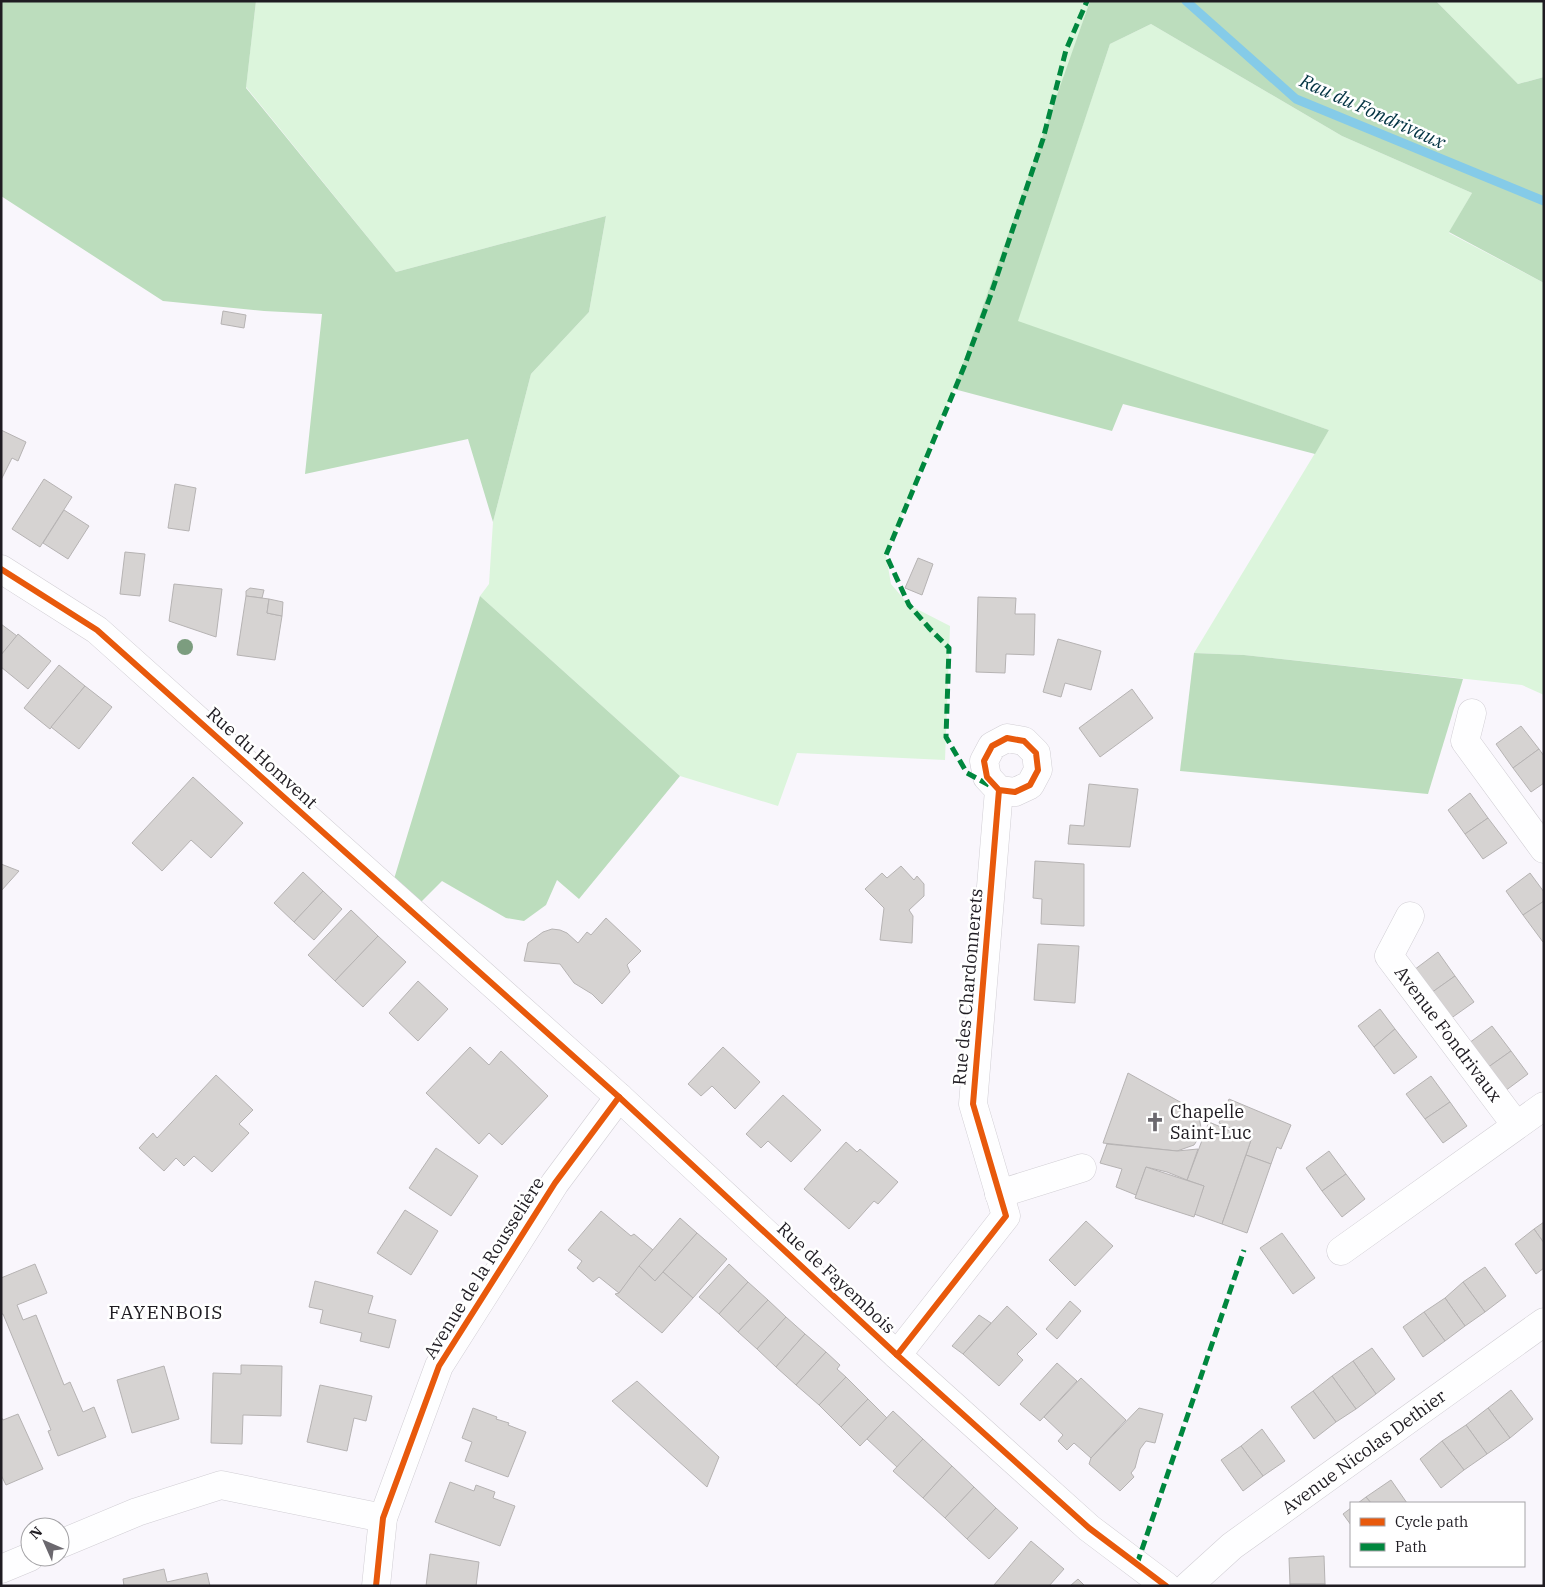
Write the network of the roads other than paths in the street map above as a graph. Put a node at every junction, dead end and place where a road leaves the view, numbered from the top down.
1 (1, 569) edge
2 (1472, 713) dead end
3 (999, 790) dead end
4 (1544, 849) edge
5 (1410, 916) dead end
6 (492, 984) joint
7 (618, 1097) junction
8 (1544, 1106) edge
9 (1516, 1125) junction
10 (1082, 1168) dead end
11 (999, 1194) junction
12 (1341, 1251) dead end
13 (1544, 1322) edge
14 (897, 1355) junction
15 (383, 1518) junction
16 (70, 1540) edge
17 (20, 1561) edge
18 (1, 1570) edge
19 (376, 1586) edge
20 (1166, 1586) edge
21 (1188, 1586) edge

1 - 6 street, Rue du Homvent
2 - 4 street
3 - 11 street, Rue des Chardonnerets
5 - 9 street, Avenue Fondrivaux
6 - 7 street, Rue de Fayembois
7 - 14 street, Rue de Fayembois
7 - 15 street, Avenue de la Rousselière
8 - 9 street
9 - 12 street
10 - 11 street
11 - 14 street, Rue des Chardonnerets
13 - 21 street, Avenue Nicolas Dethier
14 - 20 street, Rue de Fayembois
15 - 16 street
15 - 19 street, Avenue de la Rousselière
17 - 18 street

